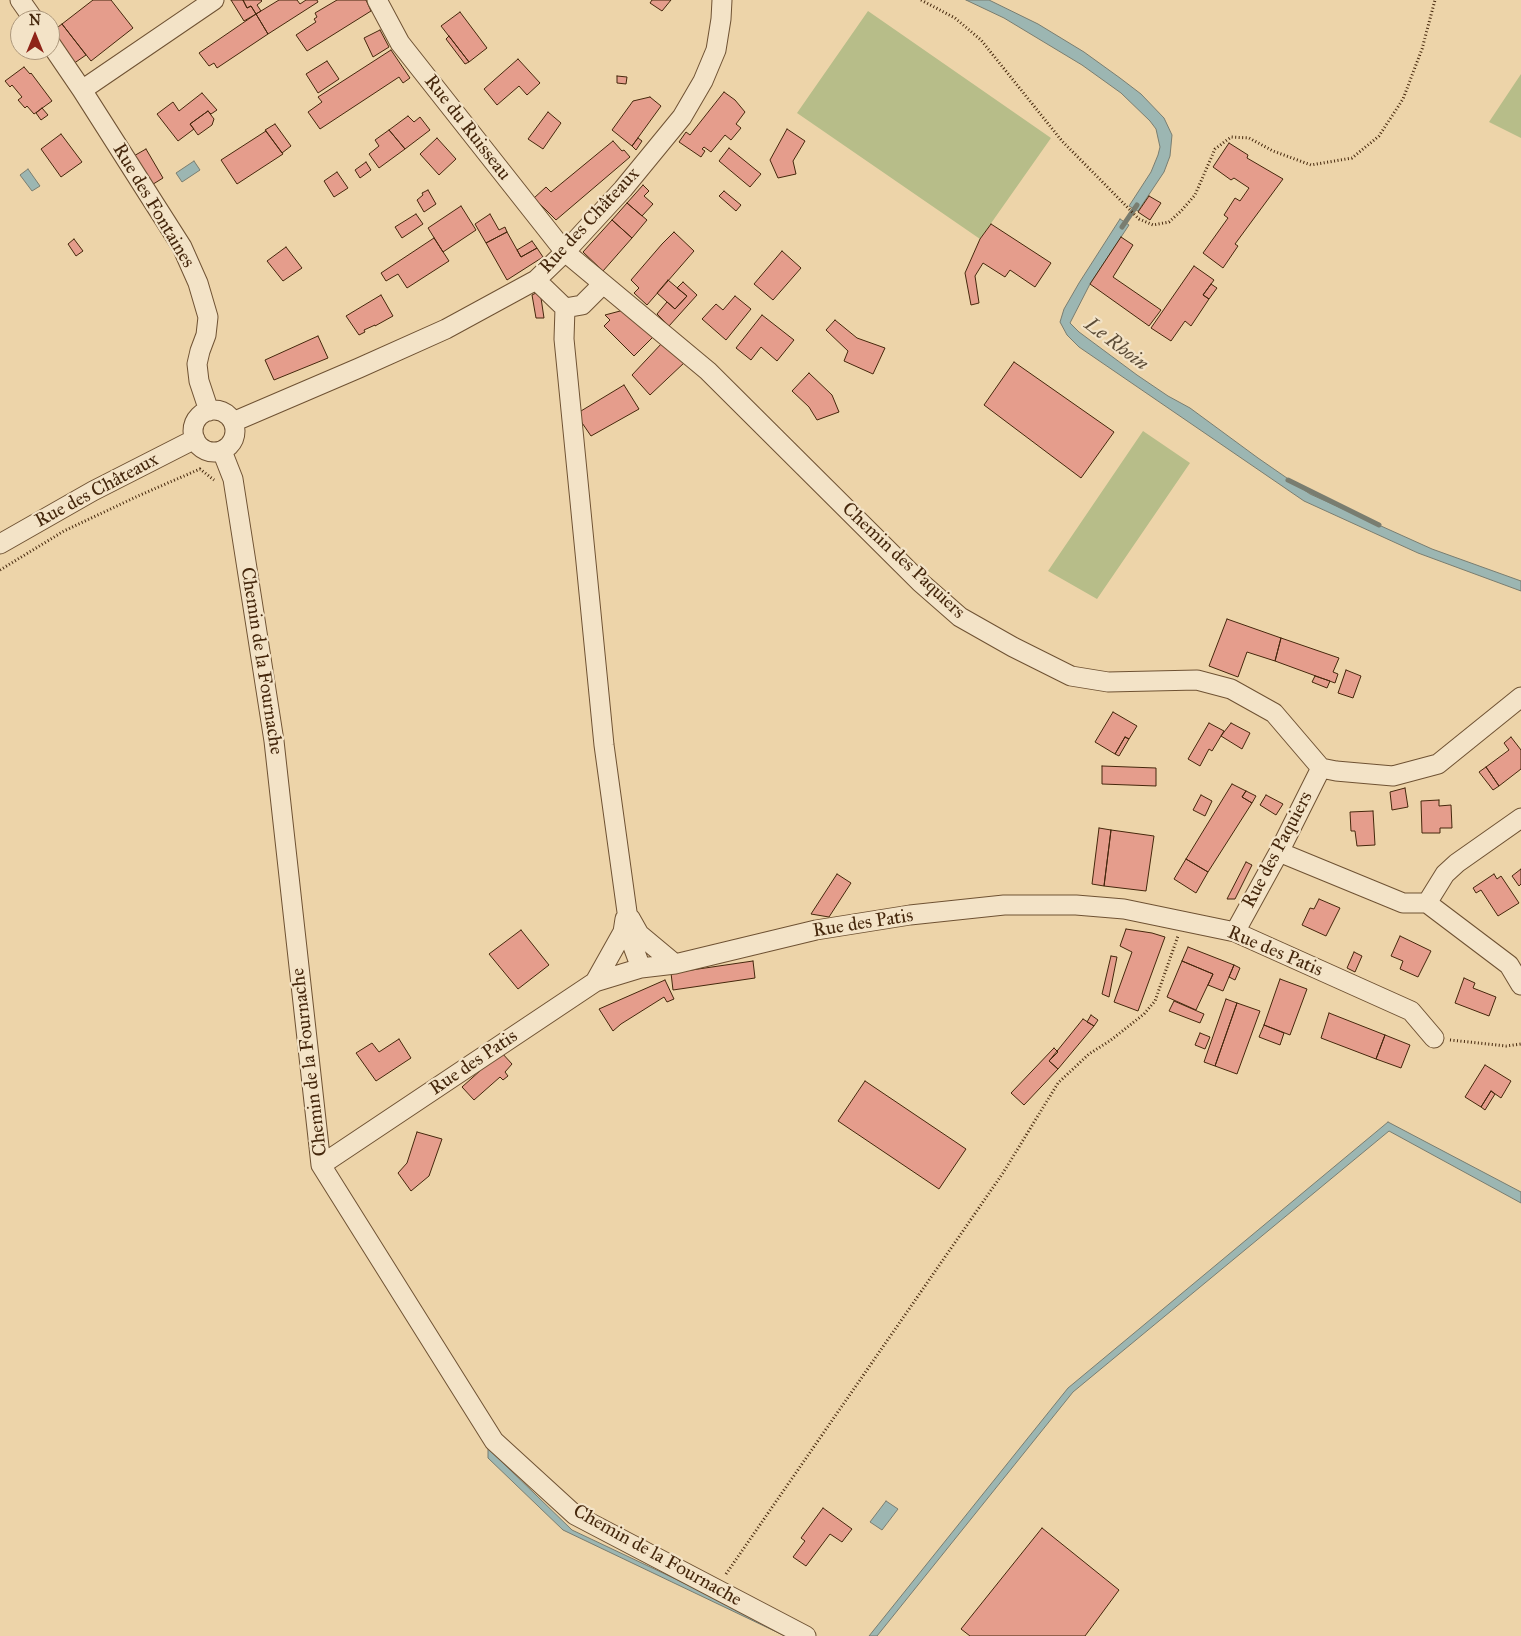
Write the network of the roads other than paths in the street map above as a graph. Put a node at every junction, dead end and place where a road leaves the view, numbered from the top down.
1 (214, 0) edge
2 (376, 0) edge
3 (722, 0) edge
4 (60, 58) edge
5 (82, 90) junction
6 (565, 252) junction
7 (536, 280) junction
8 (603, 284) junction
9 (565, 308) junction
10 (209, 411) junction
11 (233, 422) junction
12 (195, 439) junction
13 (222, 450) junction
14 (0, 544) edge
15 (1521, 697) edge
16 (1322, 768) junction
17 (1521, 818) edge
18 (1279, 852) junction
19 (1427, 903) junction
20 (626, 913) junction
21 (1235, 932) junction
22 (675, 964) junction
23 (641, 968) junction
24 (595, 982) junction
25 (1521, 985) edge
26 (1434, 1038) road end
27 (321, 1164) junction
28 (806, 1636) edge

1 - 5 street
2 - 6 street, Rue du Ruisseau
3 - 6 street, Rue des Châteaux
4 - 5 street, Rue des Fontaines
5 - 10 street, Rue des Fontaines
6 - 7 street, Rue des Châteaux
6 - 8 street, Chemin des Paquiers
7 - 9 street
7 - 11 street, Rue des Châteaux
8 - 9 street
8 - 16 street, Chemin des Paquiers
9 - 20 street
10 - 11 street
10 - 12 street
11 - 13 street
12 - 13 street
12 - 14 street, Rue des Châteaux
13 - 27 street, Chemin de la Fournache
15 - 16 street
16 - 18 street, Rue des Paquiers
17 - 19 street
18 - 19 street
18 - 21 street, Rue des Paquiers
19 - 25 street
20 - 22 street
20 - 23 street
20 - 24 street
21 - 22 street, Rue des Patis
21 - 26 street, Rue des Patis
22 - 23 street, Rue des Patis
23 - 24 street, Rue des Patis
24 - 27 street, Rue des Patis
27 - 28 street, Chemin de la Fournache

